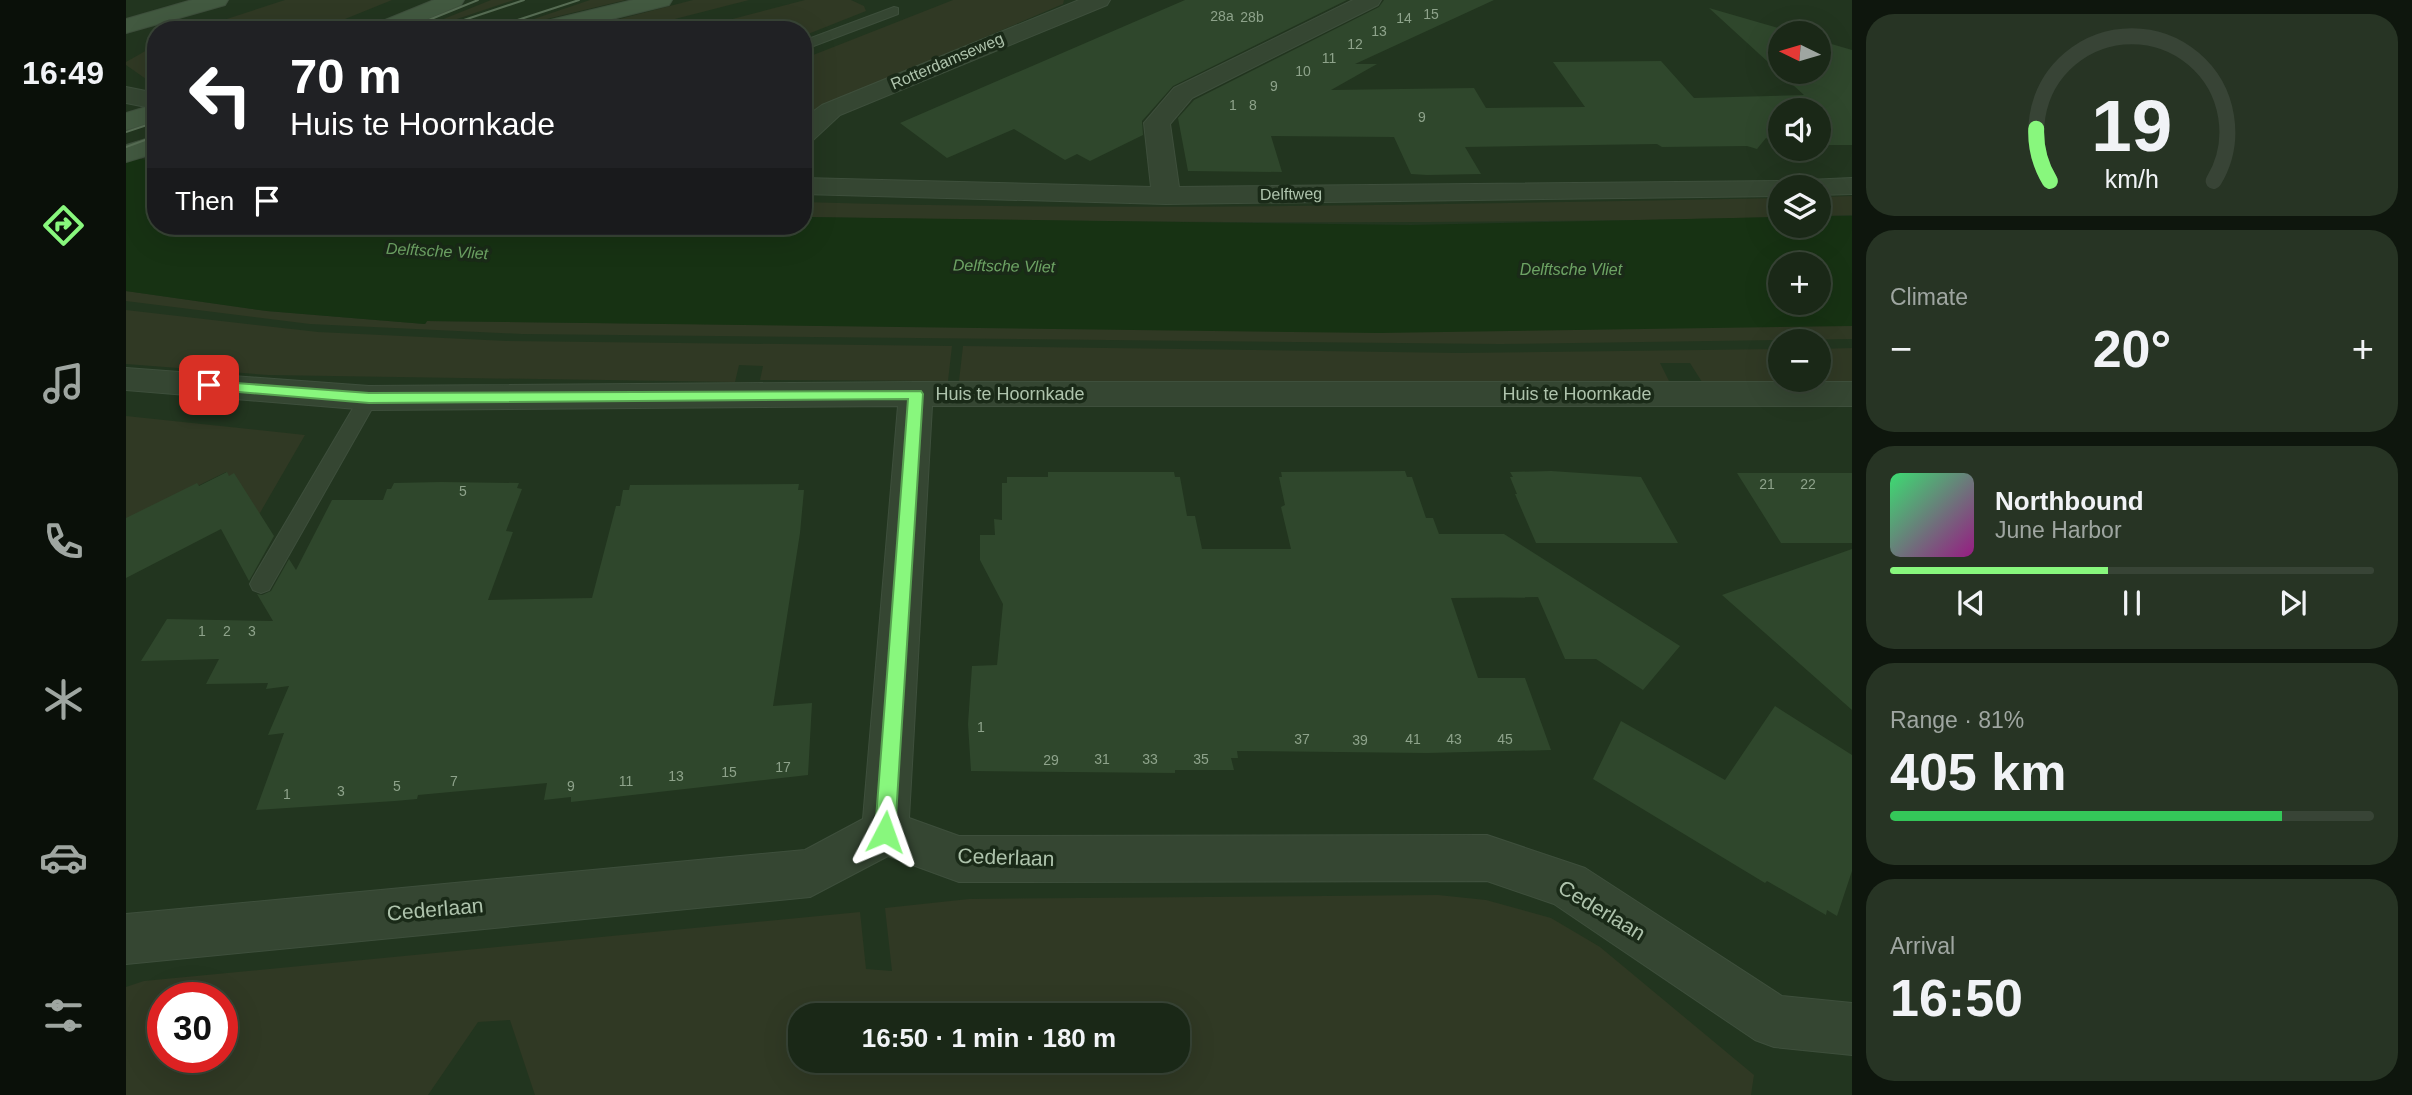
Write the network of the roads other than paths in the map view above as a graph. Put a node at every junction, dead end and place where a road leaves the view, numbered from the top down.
1 (217, 0) edge
2 (453, 0) edge
3 (661, 0) edge
4 (1099, 0) edge
5 (1370, 0) edge
6 (894, 11) dead end
7 (166, 16) junction
8 (157, 21) edge
9 (403, 21) edge
10 (575, 21) edge
11 (126, 26) edge
12 (147, 27) edge
13 (126, 39) edge
14 (812, 43) edge
15 (126, 95) edge
16 (147, 99) edge
17 (147, 115) edge
18 (126, 122) edge
19 (812, 125) edge
20 (147, 148) edge
21 (126, 154) edge
22 (1831, 186) edge
23 (1852, 186) edge
24 (812, 187) edge
25 (1768, 188) edge
26 (1166, 196) junction
27 (126, 379) edge
28 (916, 394) junction
29 (1852, 394) edge
30 (369, 398) junction
31 (261, 584) dead end
32 (885, 832) junction
33 (126, 939) edge
34 (1852, 1029) edge

1 - 7 main road
2 - 9 main road
3 - 10 main road
4 - 19 street, Rotterdamseweg
5 - 26 street
6 - 14 lane
7 - 8 main road
7 - 11 main road
12 - 13 main road
15 - 16 street
17 - 18 main road
20 - 21 main road
22 - 23 street
24 - 26 street, Delftweg
25 - 26 street, Delftweg
27 - 30 street, Huis te Hoornkade
28 - 29 street, Huis te Hoornkade
28 - 30 street, Huis te Hoornkade
28 - 32 street
30 - 31 lane
32 - 33 street, Cederlaan
32 - 34 street, Cederlaan

